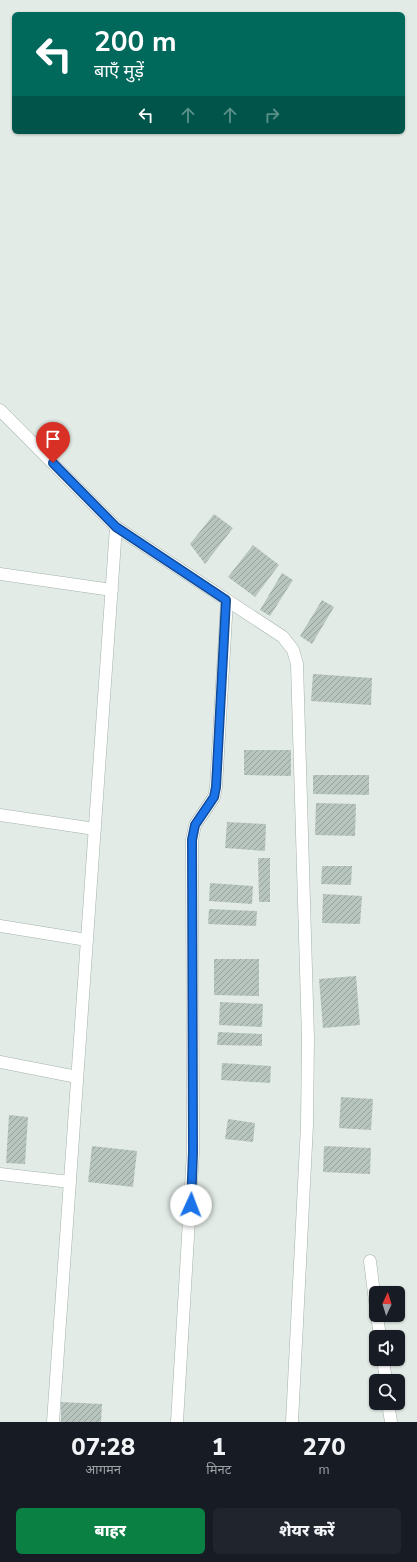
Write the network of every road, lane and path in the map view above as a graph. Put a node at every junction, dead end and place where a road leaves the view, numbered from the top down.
1 (0, 410) edge
2 (116, 527) junction
3 (0, 574) edge
4 (112, 590) junction
5 (226, 600) junction
6 (0, 815) edge
7 (95, 830) junction
8 (0, 926) edge
9 (87, 940) junction
10 (0, 1062) edge
11 (77, 1077) junction
12 (0, 1174) edge
13 (70, 1182) junction
14 (370, 1261) dead end
15 (373, 1286) edge
16 (389, 1410) edge
17 (53, 1422) edge
18 (177, 1422) edge
19 (292, 1422) edge
20 (391, 1422) edge

1 - 2 street
2 - 4 street
2 - 5 street
3 - 4 street
4 - 7 street
5 - 18 street
5 - 19 street
6 - 7 street
7 - 9 street
8 - 9 street
9 - 11 street
10 - 11 street
11 - 13 street
12 - 13 street
13 - 17 street
14 - 15 street
16 - 20 street

